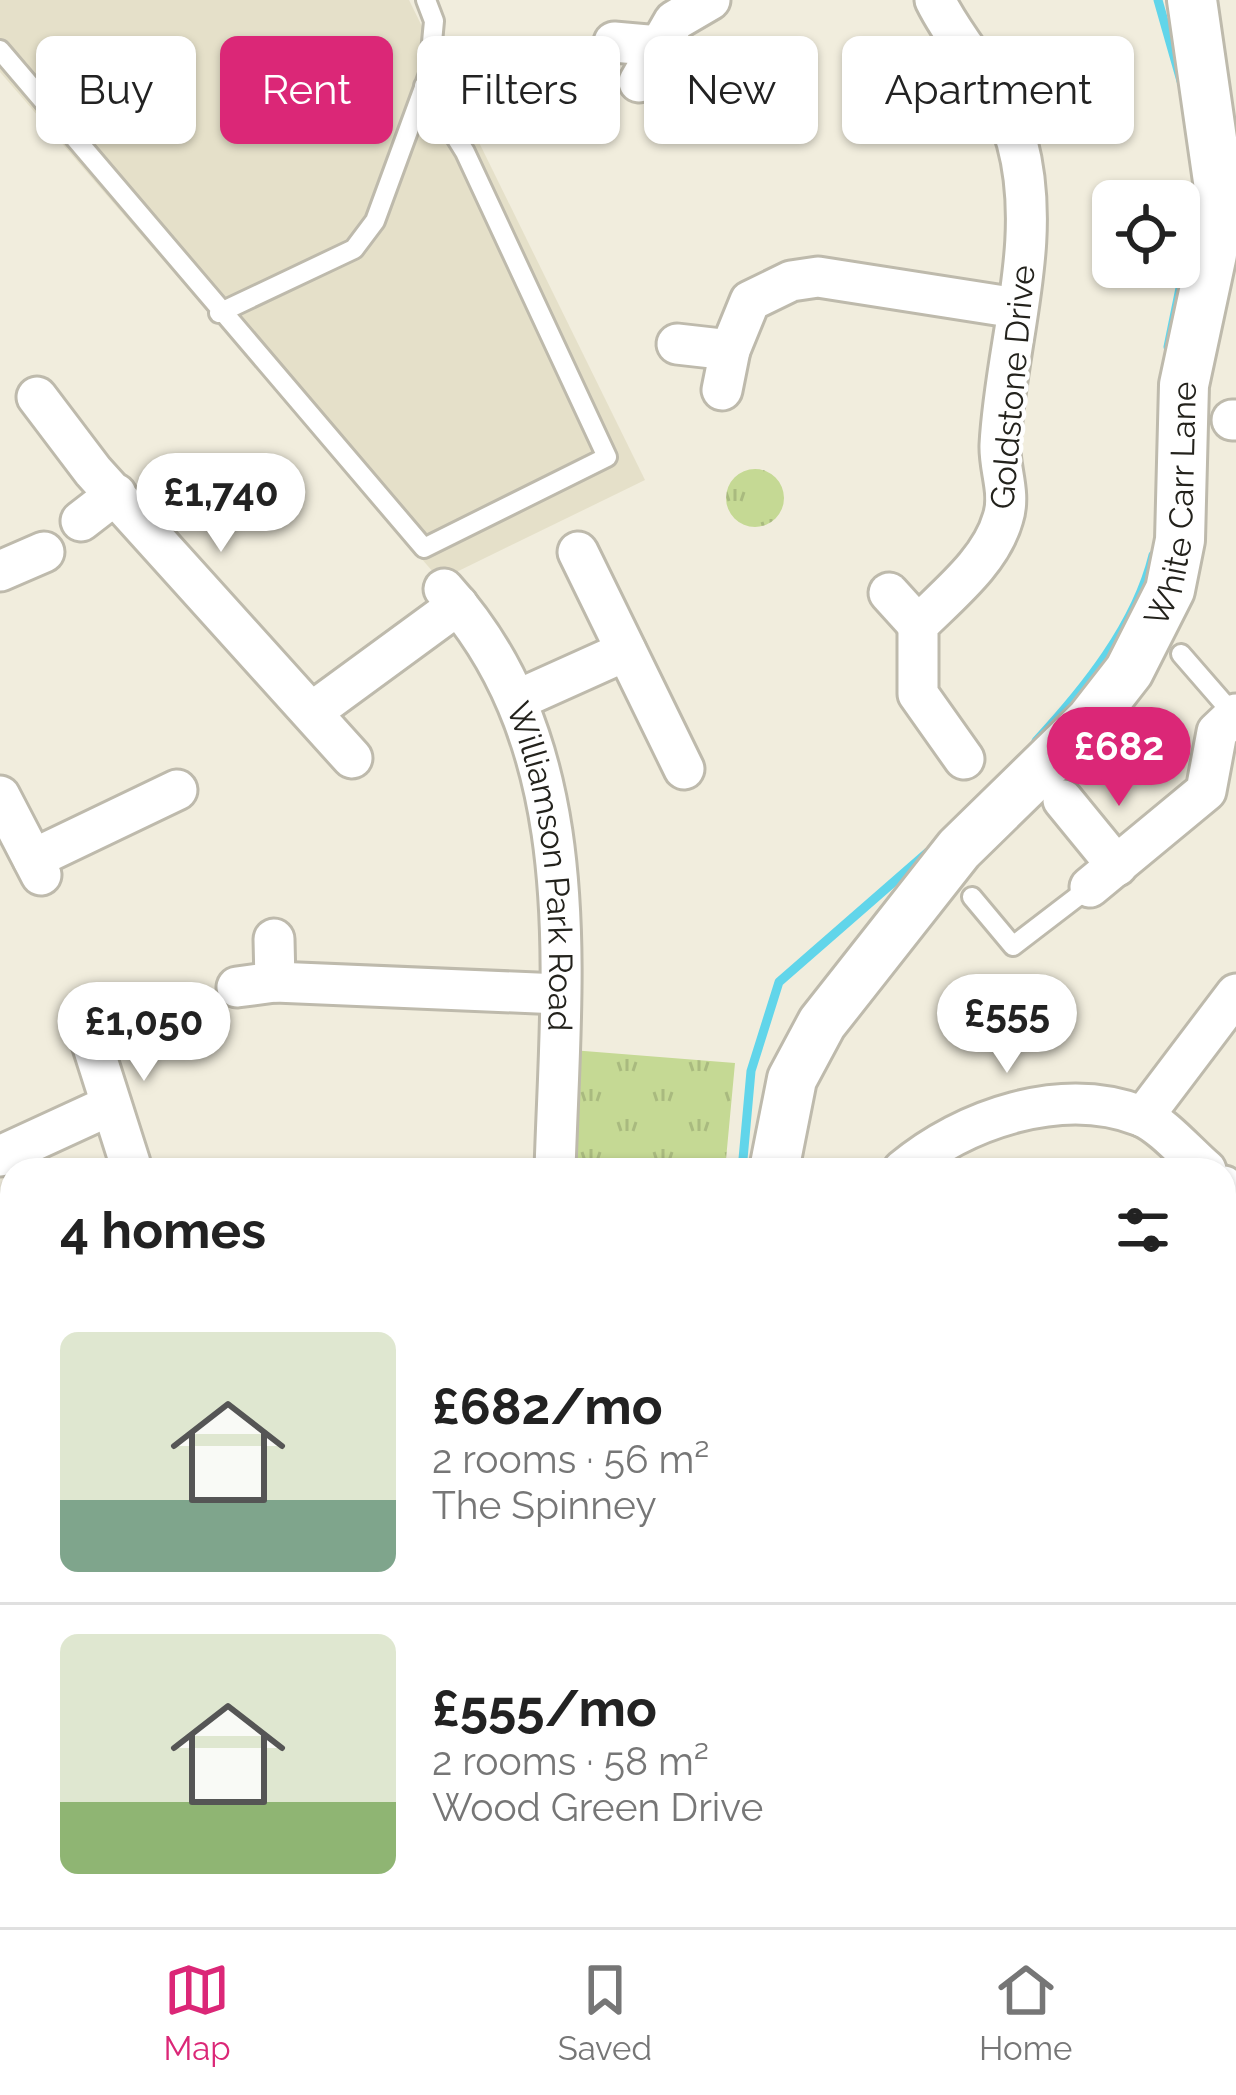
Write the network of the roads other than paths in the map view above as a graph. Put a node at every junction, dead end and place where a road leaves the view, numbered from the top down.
1 (425, 0) edge
2 (710, 0) edge
3 (935, 0) edge
4 (1192, 0) edge
5 (432, 36) edge
6 (665, 36) edge
7 (0, 50) edge
8 (644, 73) edge
9 (639, 82) dead end
10 (417, 105) edge
11 (460, 144) edge
12 (1016, 308) junction
13 (219, 313) junction
14 (677, 344) dead end
15 (730, 350) junction
16 (722, 390) dead end
17 (37, 397) dead end
18 (116, 494) junction
19 (81, 521) dead end
20 (44, 552) dead end
21 (578, 552) dead end
22 (0, 571) edge
23 (889, 593) dead end
24 (918, 625) junction
25 (626, 651) junction
26 (1180, 654) dead end
27 (517, 700) junction
28 (311, 712) junction
29 (1235, 715) edge
30 (352, 758) dead end
31 (964, 759) dead end
32 (684, 769) dead end
33 (1224, 778) edge
34 (177, 790) dead end
35 (0, 796) edge
36 (1063, 800) dead end
37 (24, 854) edge
38 (1104, 876) junction
39 (972, 897) dead end
40 (274, 939) dead end
41 (560, 994) junction
42 (1236, 994) edge
43 (87, 1028) dead end
44 (111, 1105) junction
45 (1143, 1117) junction
46 (0, 1156) edge
47 (128, 1158) edge
48 (555, 1158) edge
49 (776, 1158) edge
50 (920, 1158) edge
51 (1192, 1158) edge

1 - 5 lane
2 - 6 street
3 - 12 street, Goldstone Drive
4 - 49 street, White Carr Lane
7 - 13 lane
8 - 9 street
10 - 13 lane
11 - 13 lane
12 - 15 street
12 - 24 street, Goldstone Drive
14 - 15 street
15 - 16 street
17 - 18 street
18 - 19 street
18 - 28 street
20 - 22 street
21 - 25 street
23 - 24 street
24 - 31 street
25 - 27 street
25 - 32 street
26 - 29 lane
27 - 28 street, Williamson Park Road
27 - 41 street, Williamson Park Road
28 - 30 street
29 - 33 street
33 - 38 street
34 - 37 street
35 - 37 street
36 - 38 street
38 - 39 lane
40 - 41 street
41 - 48 street, Williamson Park Road
42 - 45 street
43 - 44 street
44 - 46 street
44 - 47 street
45 - 50 street
45 - 51 street

